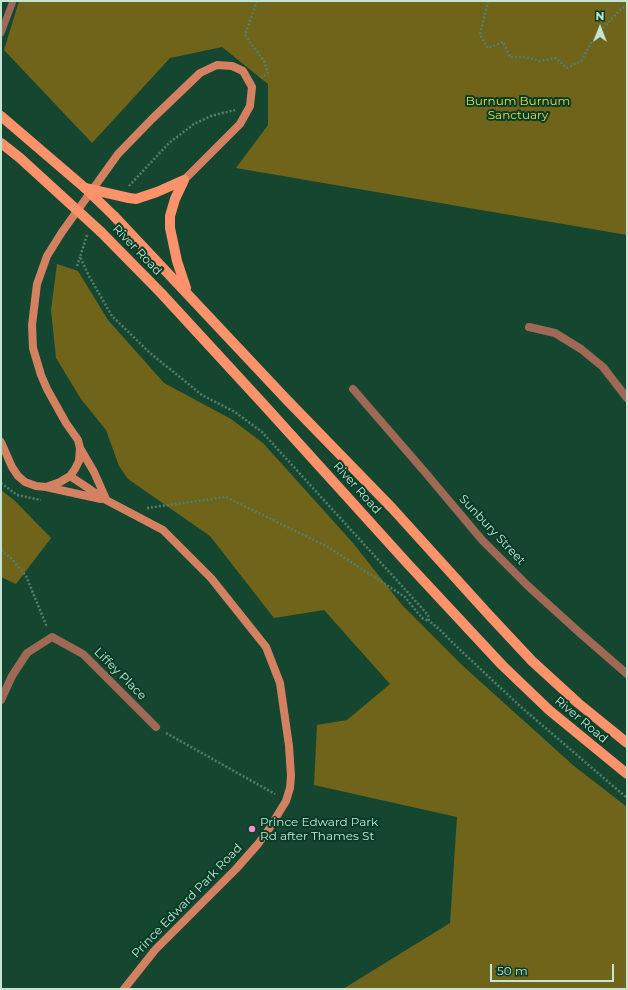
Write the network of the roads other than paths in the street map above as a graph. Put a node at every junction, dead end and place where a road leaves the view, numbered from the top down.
1 (13, 1) edge
2 (1, 33) edge
3 (1, 116) edge
4 (1, 143) edge
5 (184, 180) junction
6 (85, 188) junction
7 (188, 293) junction
8 (530, 327) dead end
9 (353, 389) dead end
10 (627, 398) edge
11 (1, 442) edge
12 (80, 448) junction
13 (70, 476) junction
14 (46, 487) junction
15 (106, 500) junction
16 (627, 674) edge
17 (1, 700) edge
18 (156, 727) road end
19 (627, 743) edge
20 (627, 774) edge
21 (124, 989) edge

1 - 2 lane
3 - 6 main road, River Road
4 - 20 main road, River Road, bridge
5 - 6 main road, bridge
5 - 7 main road
5 - 12 street
6 - 7 main road, River Road, bridge
7 - 19 main road, River Road
8 - 10 street
9 - 16 street, Sunbury Street
11 - 14 street
12 - 13 street
12 - 15 street
13 - 14 street
13 - 15 street, Prince Edward Park Road
14 - 15 street
15 - 21 street, Prince Edward Park Road
17 - 18 street, Liffey Place

